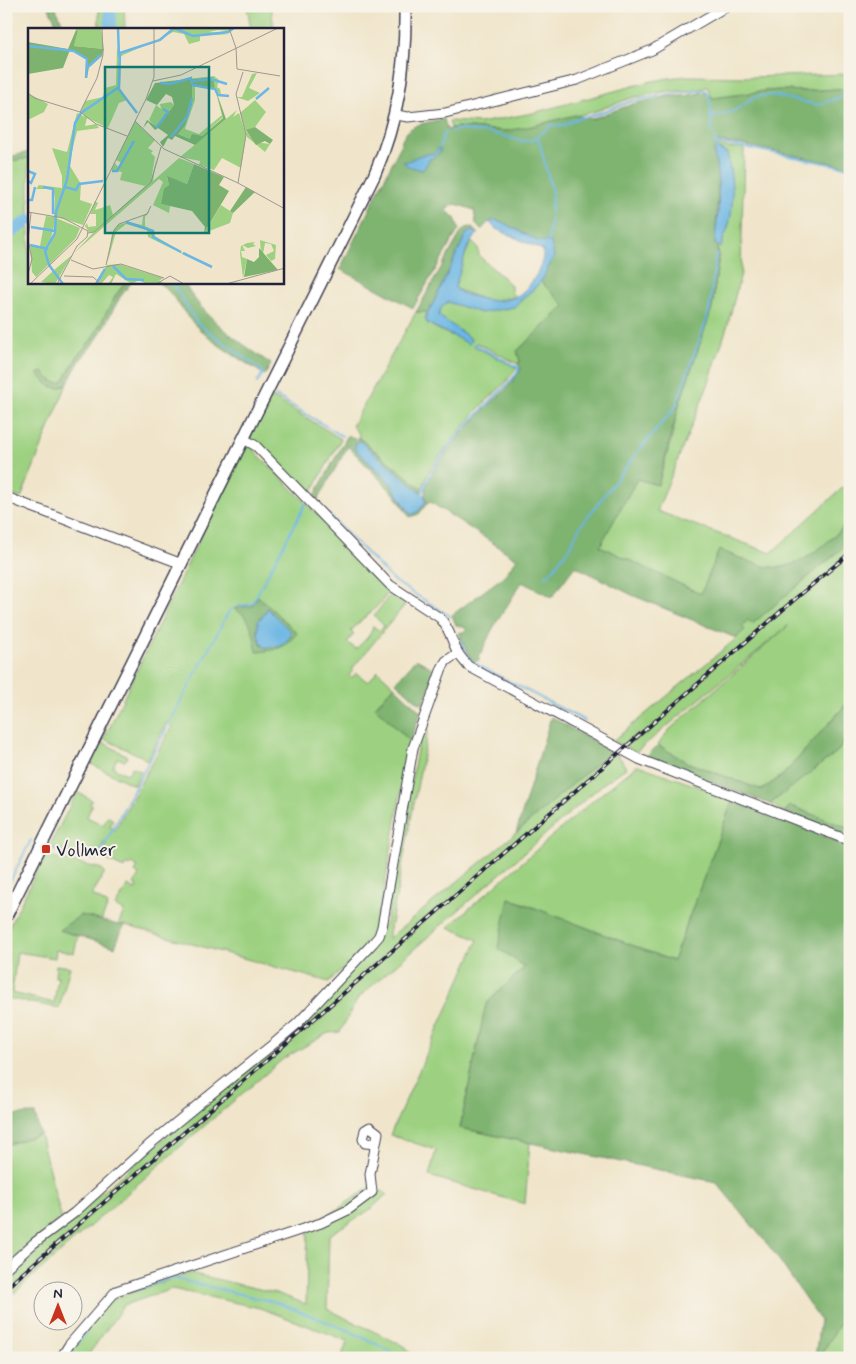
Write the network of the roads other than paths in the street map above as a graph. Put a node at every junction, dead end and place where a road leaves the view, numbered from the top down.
1 (405, 6) edge
2 (727, 6) edge
3 (396, 115) junction
4 (244, 439) junction
5 (6, 496) edge
6 (182, 564) junction
7 (458, 652) junction
8 (850, 841) edge
9 (6, 916) edge
10 (376, 1144) dead end
11 (6, 1268) edge
12 (62, 1358) edge

1 - 3 main road
2 - 3 street
3 - 4 main road
4 - 6 main road
4 - 7 street
5 - 6 street
6 - 9 main road
7 - 8 street
7 - 11 street
10 - 12 street

